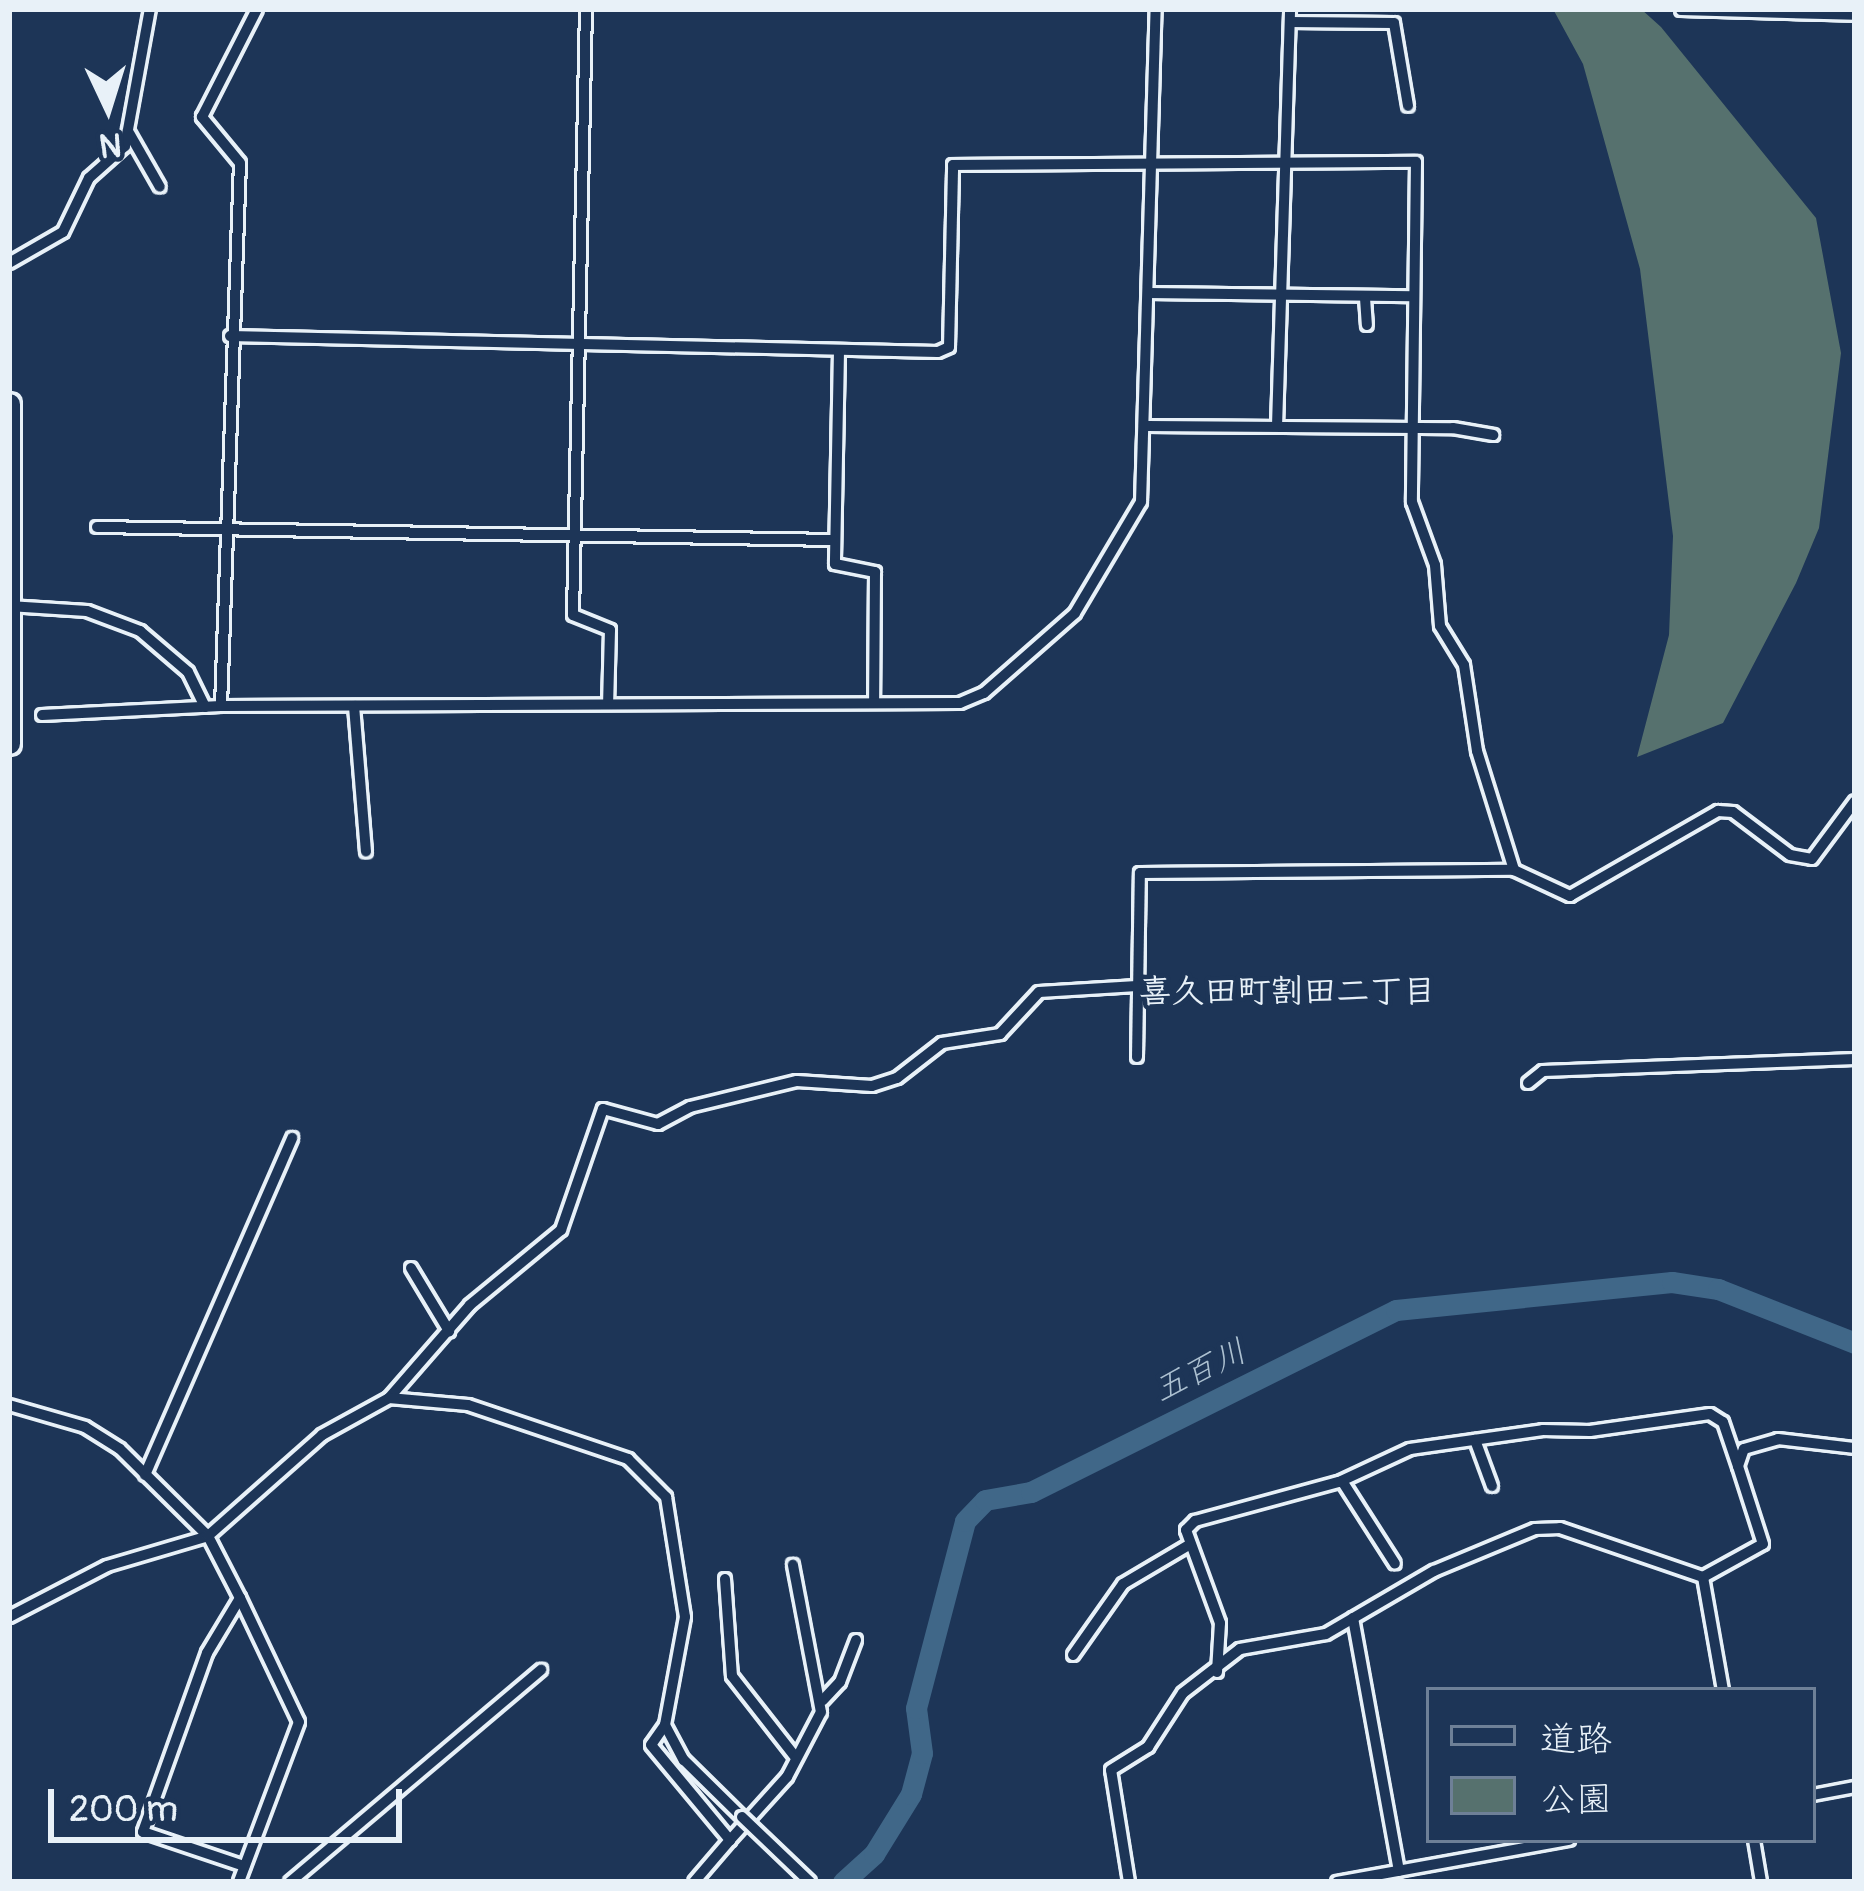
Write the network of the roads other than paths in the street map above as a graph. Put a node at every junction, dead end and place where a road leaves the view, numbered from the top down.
1 (150, 9) edge
2 (257, 9) edge
3 (586, 9) edge
4 (1156, 9) edge
5 (1681, 10) edge
6 (1855, 14) edge
7 (1290, 16) edge
8 (1408, 106) dead end
9 (128, 131) junction
10 (1287, 162) junction
11 (1153, 163) junction
12 (160, 188) dead end
13 (9, 263) edge
14 (1149, 293) junction
15 (1282, 295) junction
16 (1413, 296) junction
17 (1365, 298) junction
18 (1367, 325) dead end
19 (230, 336) junction
20 (578, 344) junction
21 (838, 350) junction
22 (9, 404) edge
23 (1147, 426) junction
24 (1277, 426) junction
25 (1414, 429) junction
26 (1493, 435) dead end
27 (97, 527) dead end
28 (224, 529) junction
29 (574, 534) junction
30 (834, 540) junction
31 (12, 606) edge
32 (874, 703) junction
33 (608, 704) junction
34 (205, 706) junction
35 (221, 706) junction
36 (354, 706) junction
37 (42, 715) dead end
38 (9, 743) edge
39 (1855, 801) edge
40 (366, 853) dead end
41 (1514, 870) junction
42 (1137, 986) junction
43 (1138, 1057) dead end
44 (1855, 1059) edge
45 (1528, 1083) dead end
46 (292, 1138) dead end
47 (411, 1268) dead end
48 (449, 1330) junction
49 (389, 1398) junction
50 (9, 1406) edge
51 (1475, 1440) junction
52 (1855, 1448) edge
53 (1738, 1466) junction
54 (145, 1474) junction
55 (1342, 1481) junction
56 (1492, 1486) dead end
57 (208, 1536) junction
58 (1189, 1545) junction
59 (1395, 1564) dead end
60 (793, 1565) dead end
61 (1703, 1577) junction
62 (725, 1579) dead end
63 (240, 1598) junction
64 (9, 1617) edge
65 (1353, 1618) junction
66 (856, 1640) dead end
67 (1073, 1655) dead end
68 (541, 1670) dead end
69 (1217, 1672) junction
70 (1722, 1687) edge
71 (824, 1700) junction
72 (665, 1725) junction
73 (796, 1758) junction
74 (1855, 1787) edge
75 (1816, 1794) edge
76 (730, 1840) junction
77 (1553, 1843) edge
78 (1754, 1843) edge
79 (244, 1866) junction
80 (1399, 1871) junction
81 (238, 1882) edge
82 (290, 1882) edge
83 (694, 1882) edge
84 (810, 1882) edge
85 (1130, 1882) edge
86 (1337, 1882) edge
87 (1761, 1882) edge

1 - 9 street
2 - 19 street
3 - 20 street
4 - 11 street
5 - 6 street
7 - 8 street
7 - 10 street
9 - 12 street
9 - 13 street
10 - 11 street
10 - 15 street
10 - 16 street
11 - 14 street
11 - 21 street
14 - 15 street
14 - 23 street
15 - 17 street
15 - 24 street
16 - 17 street
16 - 25 street
17 - 18 street
19 - 20 street
19 - 28 street
20 - 21 street
20 - 29 street
21 - 30 street
22 - 31 highway
23 - 24 street
23 - 32 street
24 - 25 street
25 - 26 street
25 - 41 street
27 - 28 street
28 - 29 street
28 - 35 street
29 - 30 street
29 - 33 street
30 - 32 street
31 - 34 street
31 - 38 highway
32 - 33 street
33 - 36 street
34 - 35 street
34 - 37 street
35 - 36 street
36 - 40 street
39 - 41 street
41 - 42 street
42 - 43 street
42 - 48 street
44 - 45 street
46 - 54 street
47 - 48 street
48 - 49 street
49 - 57 street
49 - 72 street
50 - 54 street
51 - 53 street
51 - 55 street
51 - 56 street
52 - 53 street
53 - 61 street
54 - 57 street
55 - 58 street
55 - 59 street
57 - 63 street
57 - 64 street
58 - 67 street
58 - 69 street
60 - 71 street
61 - 65 street
61 - 70 street
62 - 73 street
63 - 79 street
63 - 79 street
65 - 69 street
65 - 80 street
66 - 71 street
68 - 82 street
69 - 85 street
71 - 73 street
72 - 76 street
72 - 84 street, bridge
73 - 76 street
74 - 75 street
76 - 83 street
77 - 80 street
78 - 87 street
79 - 81 street
80 - 86 street

